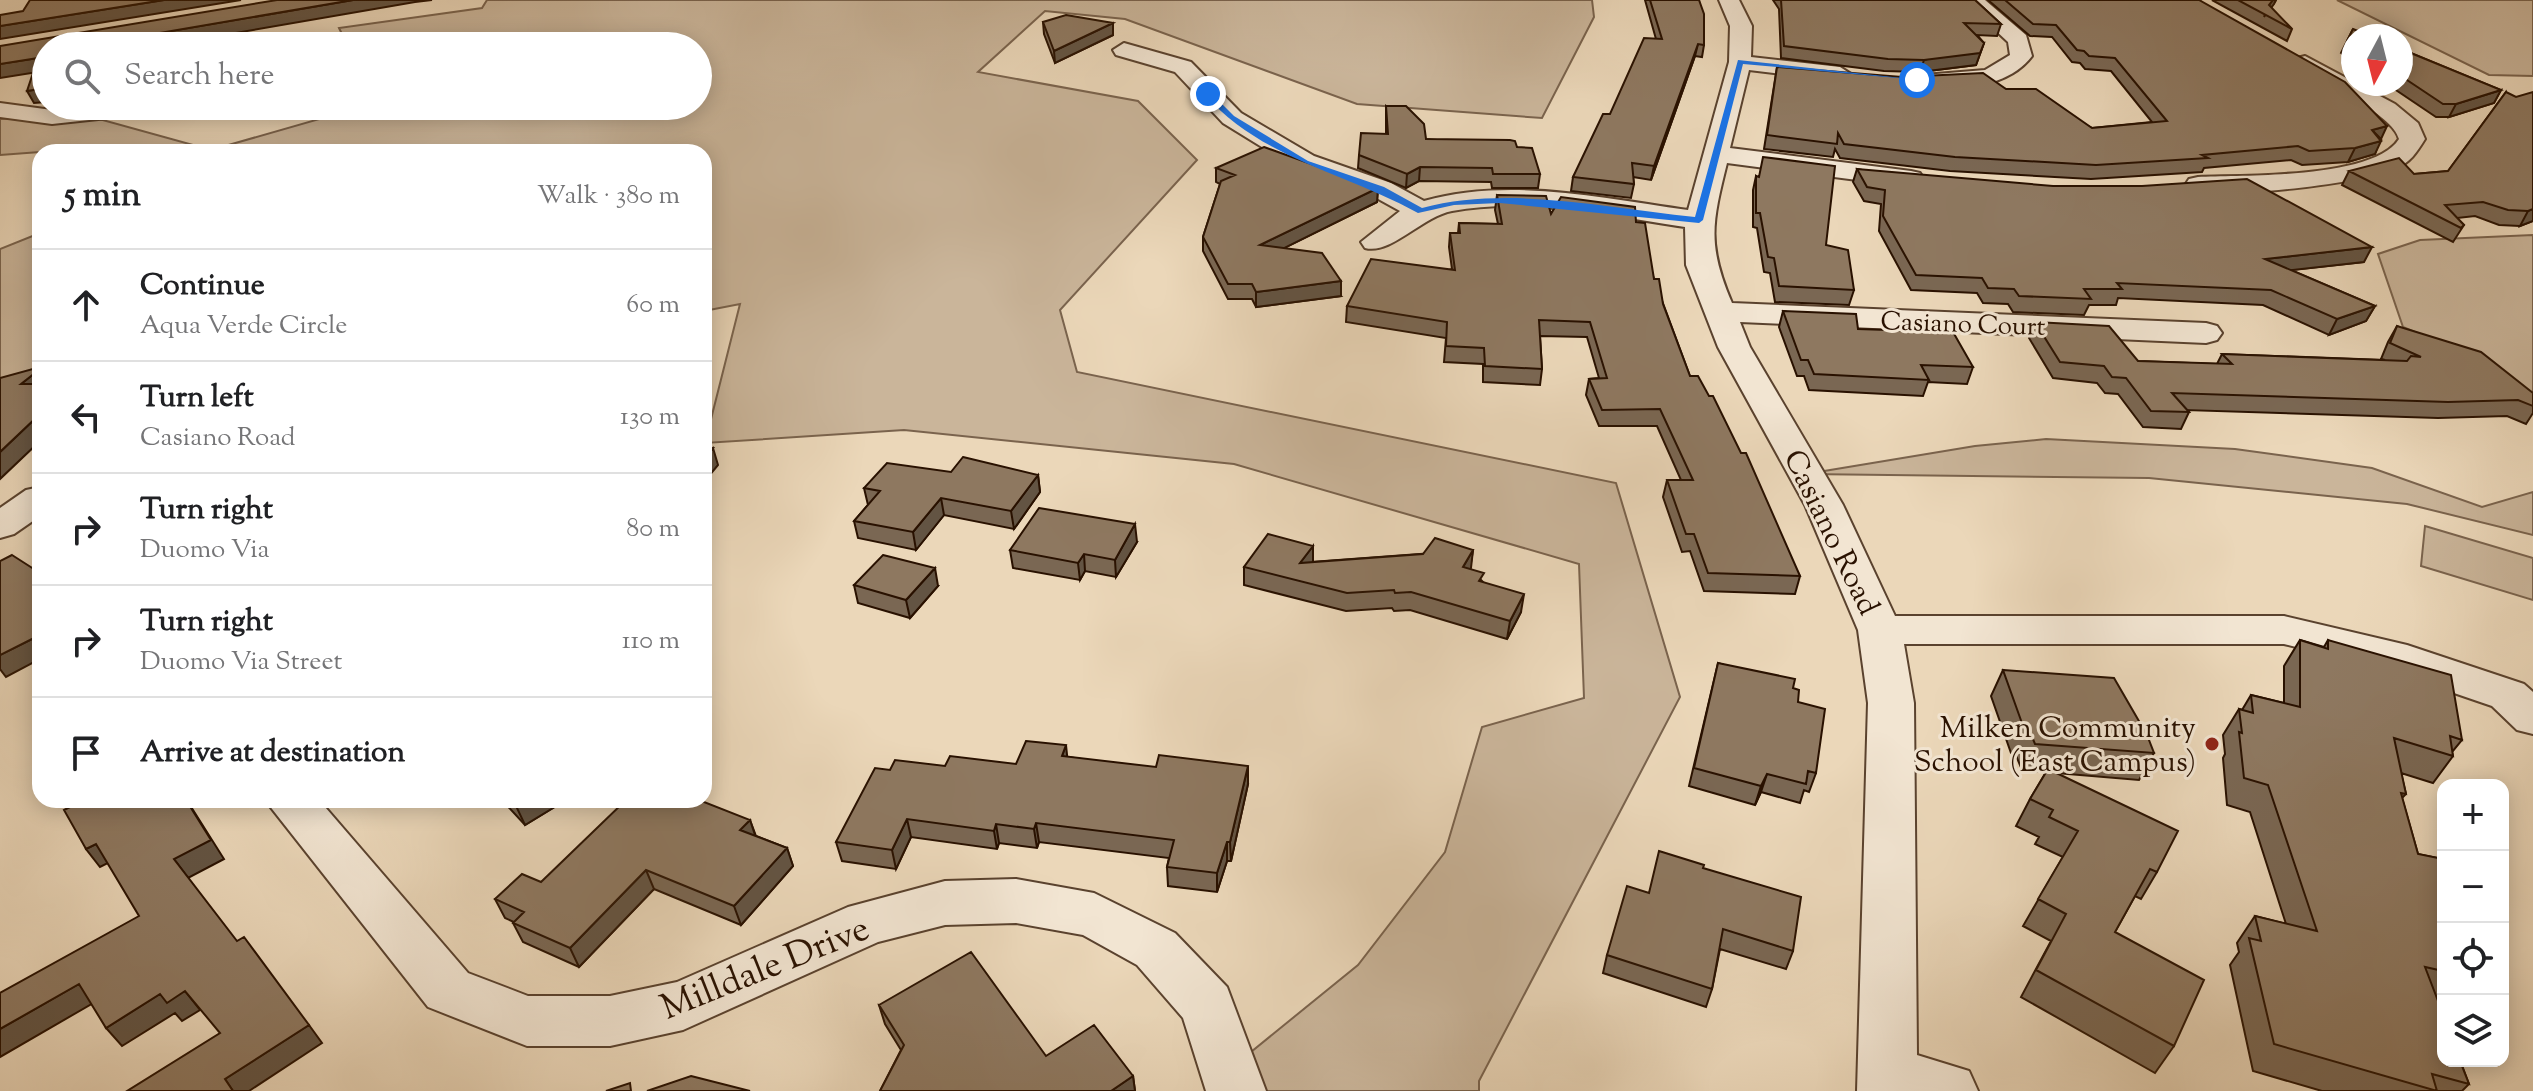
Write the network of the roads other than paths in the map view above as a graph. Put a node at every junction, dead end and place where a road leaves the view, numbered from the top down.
1 (1729, 0) edge
2 (1973, 0) edge
3 (1124, 50) dead end
4 (2281, 50) edge
5 (1740, 62) junction
6 (1857, 75) edge
7 (1917, 80) edge
8 (0, 110) edge
9 (32, 114) edge
10 (1717, 154) junction
11 (1937, 182) edge
12 (2173, 187) edge
13 (1421, 211) junction
14 (1699, 220) junction
15 (1375, 242) dead end
16 (1719, 312) junction
17 (2206, 333) dead end
18 (1880, 630) junction
19 (2533, 718) edge
20 (297, 808) edge
21 (1887, 1083) edge
22 (1236, 1091) edge
23 (1948, 1091) edge

1 - 5 street, Casiano Road
2 - 7 street
3 - 13 street
4 - 12 street
5 - 6 street
5 - 10 street, Casiano Road
8 - 9 street
10 - 11 street
10 - 14 street, Casiano Road
13 - 14 street
13 - 15 street
14 - 16 street, Casiano Road
16 - 17 street, Casiano Court
16 - 18 street, Casiano Road
18 - 19 street
18 - 21 street, Casiano Road
20 - 22 street, Milldale Drive
21 - 23 street

